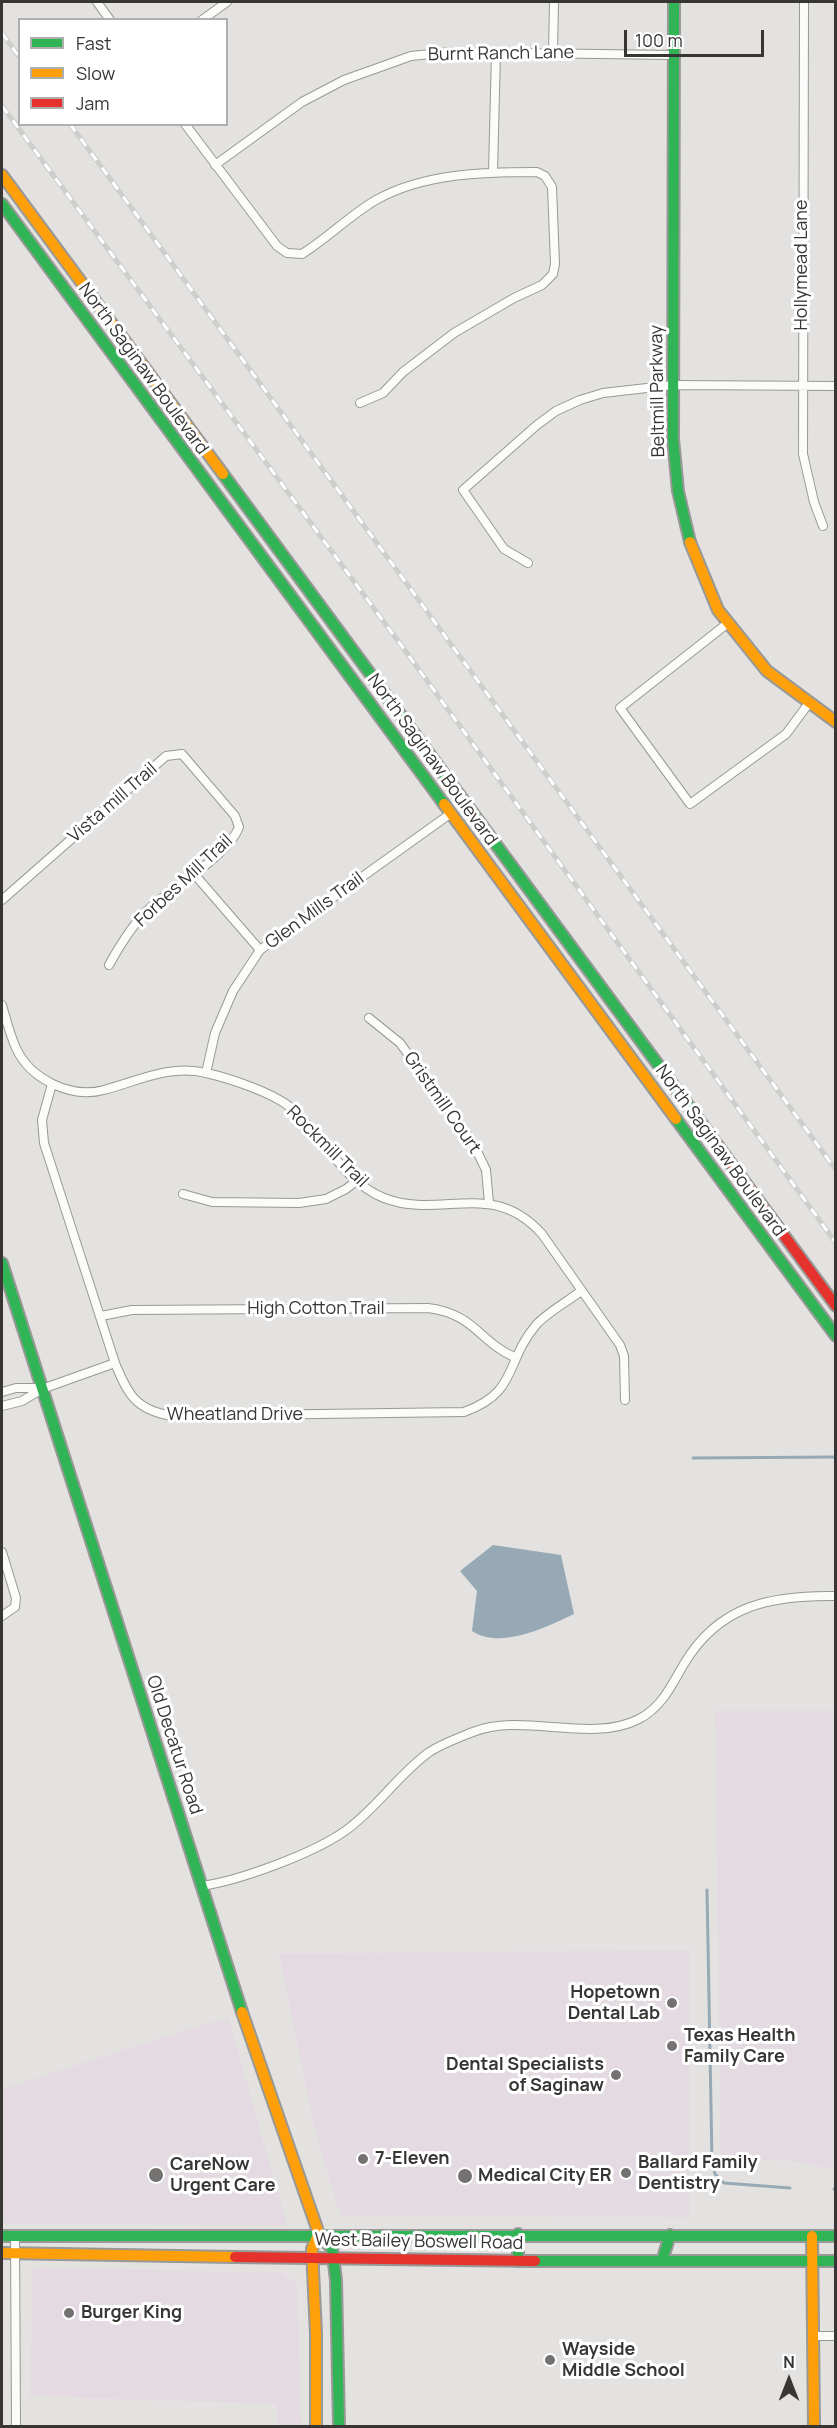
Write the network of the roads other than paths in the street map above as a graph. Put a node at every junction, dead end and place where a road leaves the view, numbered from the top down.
1 (97, 2) edge
2 (227, 2) edge
3 (554, 2) edge
4 (674, 2) edge
5 (804, 2) edge
6 (109, 18) edge
7 (205, 18) edge
8 (496, 52) junction
9 (553, 52) junction
10 (673, 55) junction
11 (186, 126) edge
12 (214, 165) junction
13 (493, 172) junction
14 (2, 175) edge
15 (2, 204) edge
16 (673, 385) junction
17 (802, 386) junction
18 (836, 386) edge
19 (360, 403) dead end
20 (823, 526) dead end
21 (528, 563) dead end
22 (728, 623) junction
23 (809, 703) junction
24 (836, 722) edge
25 (450, 814) junction
26 (238, 827) joint
27 (195, 875) junction
28 (3, 898) edge
29 (260, 950) junction
30 (109, 965) dead end
31 (2, 1005) edge
32 (369, 1018) dead end
33 (206, 1073) junction
34 (52, 1084) junction
35 (356, 1181) junction
36 (183, 1194) dead end
37 (489, 1203) junction
38 (2, 1263) edge
39 (581, 1291) junction
40 (836, 1306) edge
41 (101, 1316) junction
42 (836, 1336) edge
43 (516, 1358) junction
44 (115, 1364) junction
45 (42, 1389) junction
46 (2, 1392) edge
47 (625, 1400) dead end
48 (2, 1406) edge
49 (2, 1552) edge
50 (836, 1596) edge
51 (2, 1616) edge
52 (202, 1886) junction
53 (318, 2235) junction
54 (518, 2235) junction
55 (670, 2235) junction
56 (2, 2236) edge
57 (15, 2236) junction
58 (812, 2236) junction
59 (836, 2236) edge
60 (2, 2253) edge
61 (15, 2253) junction
62 (312, 2257) junction
63 (333, 2257) junction
64 (518, 2261) junction
65 (662, 2261) junction
66 (812, 2261) junction
67 (836, 2261) edge
68 (813, 2336) junction
69 (836, 2336) edge
70 (16, 2427) edge
71 (316, 2427) edge
72 (339, 2427) edge
73 (814, 2427) edge

1 - 6 street
2 - 7 street
3 - 9 street
4 - 10 main road, Beltmill Parkway
5 - 17 street, Hollymead Lane
8 - 9 street, Burnt Ranch Lane
8 - 12 street, Burnt Ranch Lane
8 - 13 street
9 - 10 street, Burnt Ranch Lane
10 - 16 main road, Beltmill Parkway
11 - 12 street
12 - 13 street
13 - 19 street
14 - 40 main road, North Saginaw Boulevard
15 - 25 main road, North Saginaw Boulevard
16 - 17 street
16 - 21 street
16 - 22 main road, Beltmill Parkway
17 - 18 street
17 - 20 street, Hollymead Lane
22 - 23 main road, Beltmill Parkway
22 - 23 street
23 - 24 main road, Beltmill Parkway
25 - 29 street, Glen Mills Trail
25 - 42 main road, North Saginaw Boulevard
26 - 27 street, Forbes Mill Trail
26 - 28 street, Vista mill Trail
27 - 29 street
27 - 30 street, Forbes Mill Trail
29 - 33 street, Glen Mills Trail
31 - 34 street, Rockmill Trail
32 - 37 street, Gristmill Court
33 - 34 street, Rockmill Trail
33 - 35 street, Rockmill Trail
34 - 41 street, Wheatland Drive
35 - 36 street
35 - 37 street, Rockmill Trail
37 - 39 street, Rockmill Trail
38 - 45 main road, Old Decatur Road
39 - 43 street, Wheatland Drive
39 - 47 street, Rockmill Trail
41 - 43 street, High Cotton Trail
41 - 44 street, Wheatland Drive
43 - 44 street, Wheatland Drive
44 - 45 street
45 - 46 street
45 - 48 street
45 - 52 main road, Old Decatur Road
49 - 51 street
50 - 52 street
52 - 53 main road, Old Decatur Road
53 - 54 main road, West Bailey Boswell Road
53 - 57 main road, West Bailey Boswell Road
53 - 62 main road
53 - 63 main road, Old Decatur Road
54 - 55 main road, West Bailey Boswell Road
54 - 64 main road
55 - 58 main road, West Bailey Boswell Road
55 - 65 main road
56 - 57 main road, West Bailey Boswell Road
57 - 61 street
58 - 59 main road, West Bailey Boswell Road
58 - 66 main road
60 - 61 main road, West Bailey Boswell Road
61 - 62 main road, West Bailey Boswell Road
61 - 70 street
62 - 63 main road, West Bailey Boswell Road
62 - 71 main road
63 - 64 main road, West Bailey Boswell Road
63 - 72 main road, Old Decatur Road
64 - 65 main road, West Bailey Boswell Road
65 - 66 main road, West Bailey Boswell Road
66 - 67 main road, West Bailey Boswell Road
66 - 68 main road
68 - 69 street
68 - 73 main road

